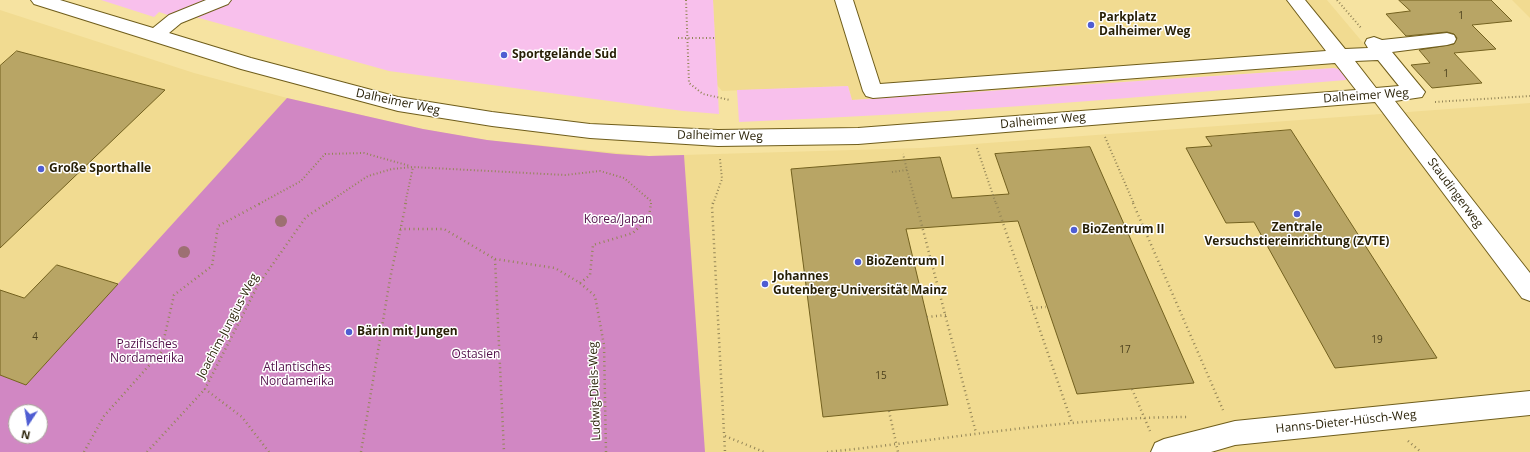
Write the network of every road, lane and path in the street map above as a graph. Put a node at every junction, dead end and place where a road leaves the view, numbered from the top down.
1 (40, 0) edge
2 (222, 0) edge
3 (686, 0) edge
4 (844, 0) edge
5 (1296, 0) edge
6 (1337, 0) edge
7 (155, 36) junction
8 (678, 38) dead end
9 (688, 38) junction
10 (714, 38) dead end
11 (1442, 41) dead end
12 (1378, 48) junction
13 (1342, 57) junction
14 (1415, 92) junction
15 (1375, 94) junction
16 (1530, 96) edge
17 (730, 100) dead end
18 (1097, 117) junction
19 (970, 127) junction
20 (898, 132) junction
21 (718, 138) junction
22 (413, 167) junction
23 (907, 170) junction
24 (892, 172) dead end
25 (400, 229) junction
26 (495, 259) junction
27 (580, 283) junction
28 (1530, 291) edge
29 (1046, 307) dead end
30 (1032, 308) junction
31 (946, 315) junction
32 (927, 317) dead end
33 (205, 389) junction
34 (1132, 389) dead end
35 (1530, 403) edge
36 (889, 411) dead end
37 (1144, 417) junction
38 (1189, 417) dead end
39 (1072, 424) junction
40 (976, 433) junction
41 (1235, 433) junction
42 (725, 436) junction
43 (896, 445) junction
44 (84, 452) edge
45 (147, 452) edge
46 (269, 452) edge
47 (361, 452) edge
48 (504, 452) edge
49 (606, 452) edge
50 (726, 452) edge
51 (764, 452) edge
52 (827, 452) edge
53 (898, 452) edge
54 (1164, 452) edge

1 - 7 street, Dalheimer Weg
2 - 7 street
3 - 9 path
4 - 13 street
5 - 13 street, Staudingerweg
6 - 12 path
7 - 21 street, Dalheimer Weg
8 - 9 path
9 - 10 path
9 - 17 path
11 - 12 street
12 - 13 street
12 - 14 street
13 - 15 street, Staudingerweg
14 - 15 street, Dalheimer Weg
14 - 16 path
15 - 18 street, Dalheimer Weg
15 - 28 street, Staudingerweg
18 - 19 street, Dalheimer Weg
18 - 41 path
19 - 20 street, Dalheimer Weg
19 - 30 path
20 - 21 street, Dalheimer Weg
20 - 23 path
21 - 42 path
22 - 25 path
22 - 27 path
22 - 33 path, Joachim-Jungius-Weg
22 - 44 path
23 - 24 path
23 - 31 path
25 - 26 path, Ludwig-Diels-Weg
25 - 47 path
26 - 27 path, Ludwig-Diels-Weg
26 - 48 path
27 - 49 path, Ludwig-Diels-Weg
29 - 30 path
30 - 39 path
31 - 32 path
31 - 40 path
33 - 45 path
33 - 46 path, Joachim-Jungius-Weg
34 - 37 path
35 - 41 street, Hanns-Dieter-Hüsch-Weg
36 - 43 path
37 - 38 path
37 - 39 path
39 - 40 path
40 - 43 path
41 - 54 street, Hanns-Dieter-Hüsch-Weg
42 - 50 path
42 - 51 path
43 - 52 path
43 - 53 path

